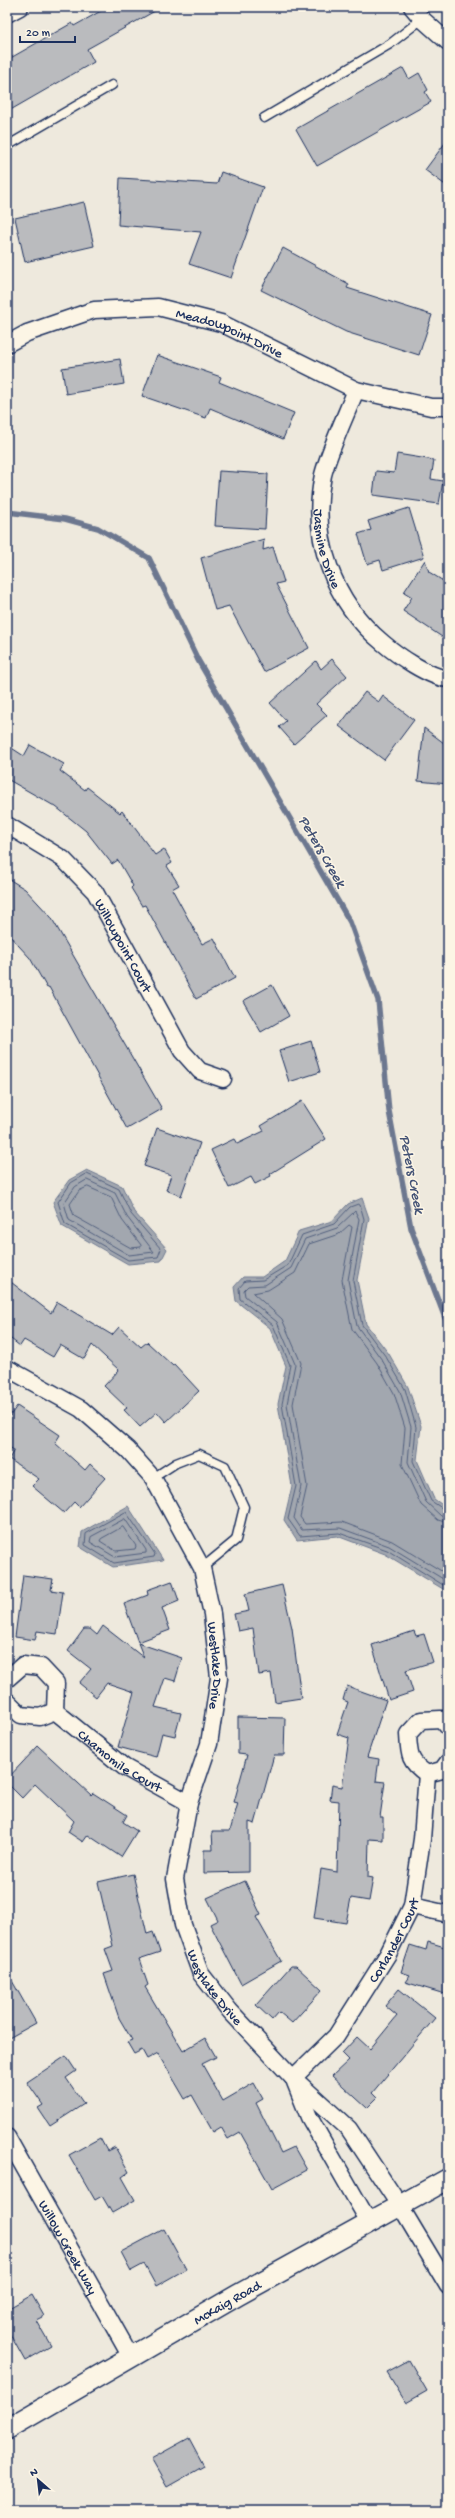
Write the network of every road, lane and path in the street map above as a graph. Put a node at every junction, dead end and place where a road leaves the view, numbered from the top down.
1 (20, 7) edge
2 (417, 13) edge
3 (7, 14) edge
4 (448, 42) edge
5 (112, 86) dead end
6 (264, 118) dead end
7 (7, 146) edge
8 (7, 344) edge
9 (356, 390) junction
10 (448, 407) edge
11 (448, 679) edge
12 (7, 825) edge
13 (223, 1079) dead end
14 (7, 1368) edge
15 (153, 1478) junction
16 (202, 1568) junction
17 (7, 1679) edge
18 (7, 1700) edge
19 (55, 1711) junction
20 (448, 1727) edge
21 (448, 1762) edge
22 (427, 1774) junction
23 (189, 1803) junction
24 (412, 1906) junction
25 (448, 1914) edge
26 (293, 2078) junction
27 (7, 2137) edge
28 (448, 2179) edge
29 (400, 2206) junction
30 (369, 2222) junction
31 (448, 2286) edge
32 (131, 2357) junction
33 (7, 2429) edge

1 - 3 street
2 - 4 street
2 - 6 lane
5 - 7 lane
8 - 9 street, Meadowpoint Drive
9 - 10 street, Meadowpoint Drive
9 - 11 street, Jasmine Drive
12 - 13 street, Willowpoint Court
14 - 15 street, Westlake Drive
15 - 16 street, Westlake Drive
15 - 16 lane
16 - 23 street, Westlake Drive
17 - 19 street
18 - 19 street
19 - 23 street, Chamomile Court
20 - 22 street
21 - 22 street
22 - 24 street, Corlander Court
23 - 26 street, Westlake Drive
24 - 25 street
24 - 26 street, Corlander Court
26 - 29 street, Westlake Drive
26 - 30 street, Westlake Drive
27 - 32 street, Willow Creek Way
28 - 29 street, McKaig Road
29 - 30 street, McKaig Road
29 - 31 street, Westlake Drive
30 - 32 street, McKaig Road
32 - 33 street, McKaig Road

